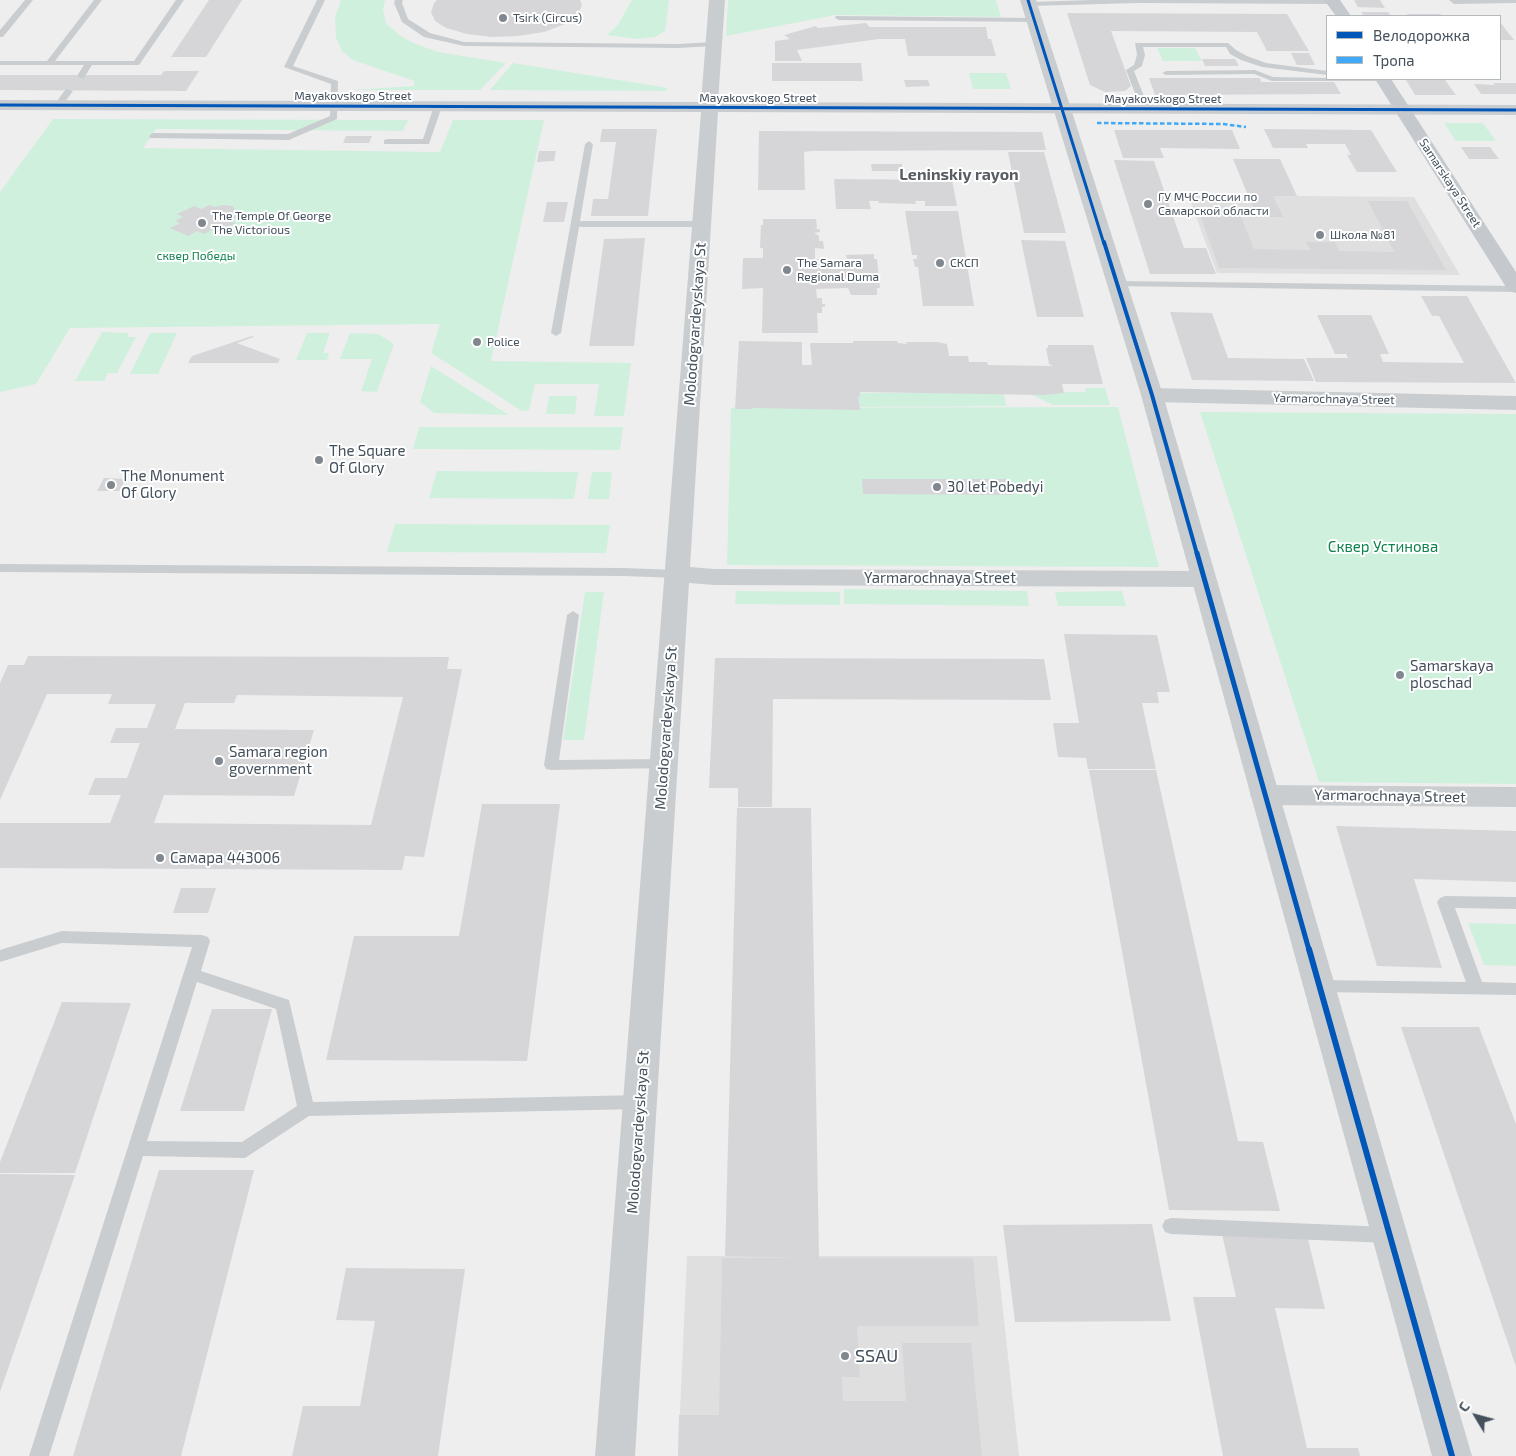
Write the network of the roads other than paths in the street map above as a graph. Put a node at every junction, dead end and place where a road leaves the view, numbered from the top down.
1 (29, 0) edge
2 (98, 0) edge
3 (180, 0) edge
4 (321, 0) edge
5 (399, 0) edge
6 (717, 0) edge
7 (1453, 0) edge
8 (1138, 1) edge
9 (1333, 1) edge
10 (1516, 1) edge
11 (1030, 8) edge
12 (1342, 15) edge
13 (839, 18) dead end
14 (0, 35) edge
15 (714, 44) junction
16 (0, 63) edge
17 (49, 63) junction
18 (90, 63) junction
19 (1166, 72) dead end
20 (1326, 73) edge
21 (81, 76) dead end
22 (1326, 79) edge
23 (1384, 80) edge
24 (68, 91) dead end
25 (0, 105) edge
26 (58, 105) junction
27 (334, 106) junction
28 (438, 106) junction
29 (711, 107) junction
30 (1062, 109) junction
31 (1145, 109) junction
32 (1404, 110) junction
33 (1516, 110) edge
34 (153, 136) dead end
35 (387, 142) dead end
36 (589, 144) dead end
37 (575, 224) junction
38 (702, 224) junction
39 (1117, 284) junction
40 (1516, 288) edge
41 (556, 333) dead end
42 (1152, 395) junction
43 (1516, 403) edge
44 (0, 568) edge
45 (677, 574) junction
46 (1202, 579) junction
47 (573, 615) dead end
48 (663, 764) junction
49 (1264, 794) junction
50 (1516, 797) edge
51 (1516, 903) edge
52 (0, 956) edge
53 (192, 974) junction
54 (1318, 986) junction
55 (1477, 989) junction
56 (1516, 990) edge
57 (640, 1102) junction
58 (306, 1109) junction
59 (137, 1148) junction
60 (1171, 1226) dead end
61 (1389, 1235) junction
62 (39, 1456) edge
63 (615, 1456) edge
64 (1452, 1456) edge

1 - 14 lane
2 - 17 lane
3 - 18 lane
4 - 27 lane
5 - 15 lane
6 - 15 street, Molodogvardeyskaya St
7 - 10 lane
8 - 9 lane
8 - 11 lane
9 - 12 main road
11 - 13 lane
11 - 30 street
15 - 29 street, Molodogvardeyskaya St
16 - 17 lane
17 - 18 lane
18 - 21 lane
19 - 22 lane
20 - 31 lane
23 - 32 main road, Samarskaya Street
24 - 26 lane
25 - 26 street, Mayakovskogo Street
26 - 27 street, Mayakovskogo Street
27 - 28 street, Mayakovskogo Street
27 - 34 lane
28 - 29 street, Mayakovskogo Street
28 - 35 lane
29 - 30 street, Mayakovskogo Street
29 - 38 street, Molodogvardeyskaya St
30 - 31 street, Mayakovskogo Street
30 - 39 street
31 - 32 street, Mayakovskogo Street
32 - 33 street, Mayakovskogo Street
32 - 40 main road, Samarskaya Street
36 - 37 lane
37 - 38 lane
37 - 41 lane
38 - 45 street, Molodogvardeyskaya St
39 - 40 lane
39 - 42 street
42 - 43 street, Yarmarochnaya Street
42 - 46 street
44 - 45 lane
45 - 46 street, Yarmarochnaya Street
45 - 48 street, Molodogvardeyskaya St
46 - 49 street
47 - 48 lane
48 - 57 street, Molodogvardeyskaya St
49 - 50 street, Yarmarochnaya Street
49 - 54 street
51 - 55 lane
52 - 53 lane
53 - 58 lane
53 - 59 lane
54 - 55 lane
54 - 61 street
55 - 56 lane
57 - 58 lane
57 - 63 street, Molodogvardeyskaya St
58 - 59 lane
59 - 62 lane
60 - 61 lane
61 - 64 street

